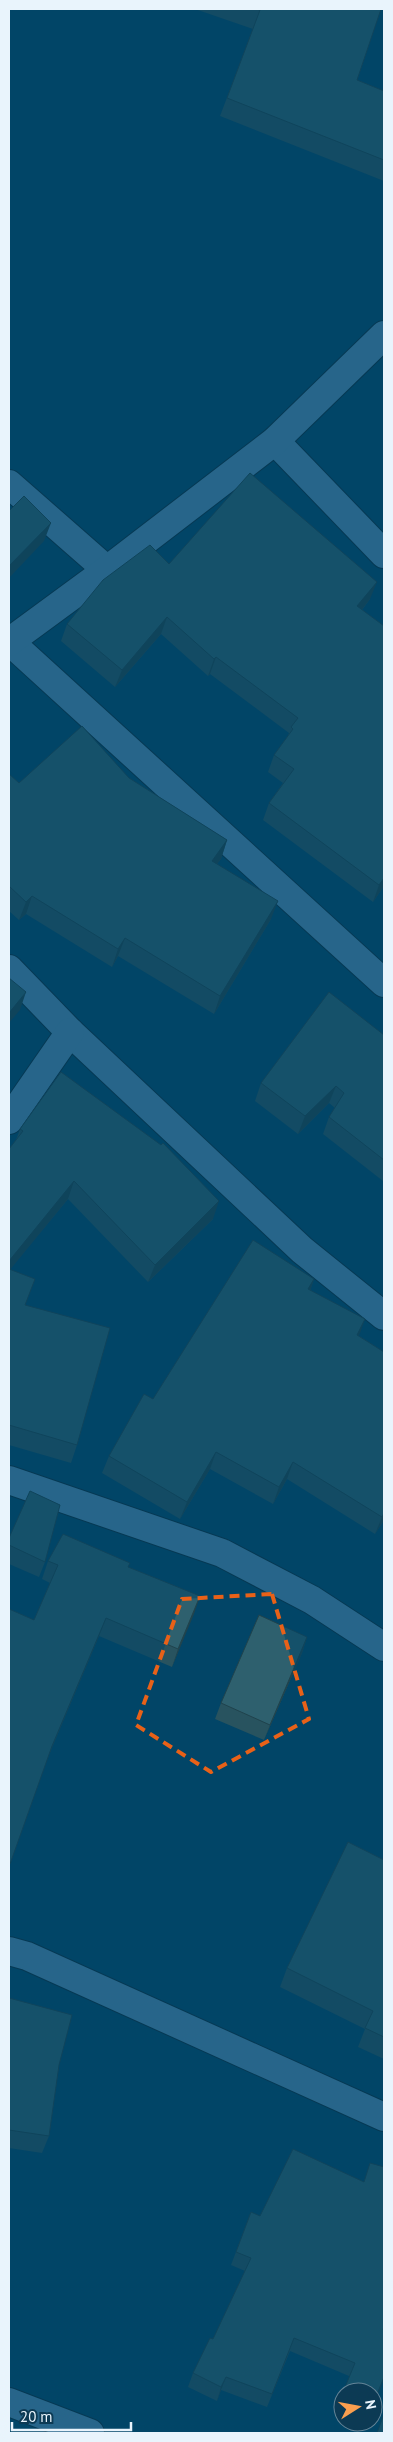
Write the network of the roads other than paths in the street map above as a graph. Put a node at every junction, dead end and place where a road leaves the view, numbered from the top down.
1 (384, 335) edge
2 (275, 441) junction
3 (9, 484) edge
4 (384, 554) edge
5 (107, 570) junction
6 (9, 641) edge
7 (9, 969) edge
8 (384, 983) edge
9 (70, 1032) junction
10 (9, 1120) edge
11 (384, 1316) edge
12 (9, 1480) edge
13 (384, 1647) edge
14 (9, 1950) edge
15 (384, 2117) edge
16 (9, 2402) edge
17 (90, 2433) edge

1 - 2 street
2 - 4 street
2 - 5 street
3 - 5 street
5 - 6 street
6 - 8 street
7 - 9 street
9 - 10 street
9 - 11 street
12 - 13 street
14 - 15 street
16 - 17 street

